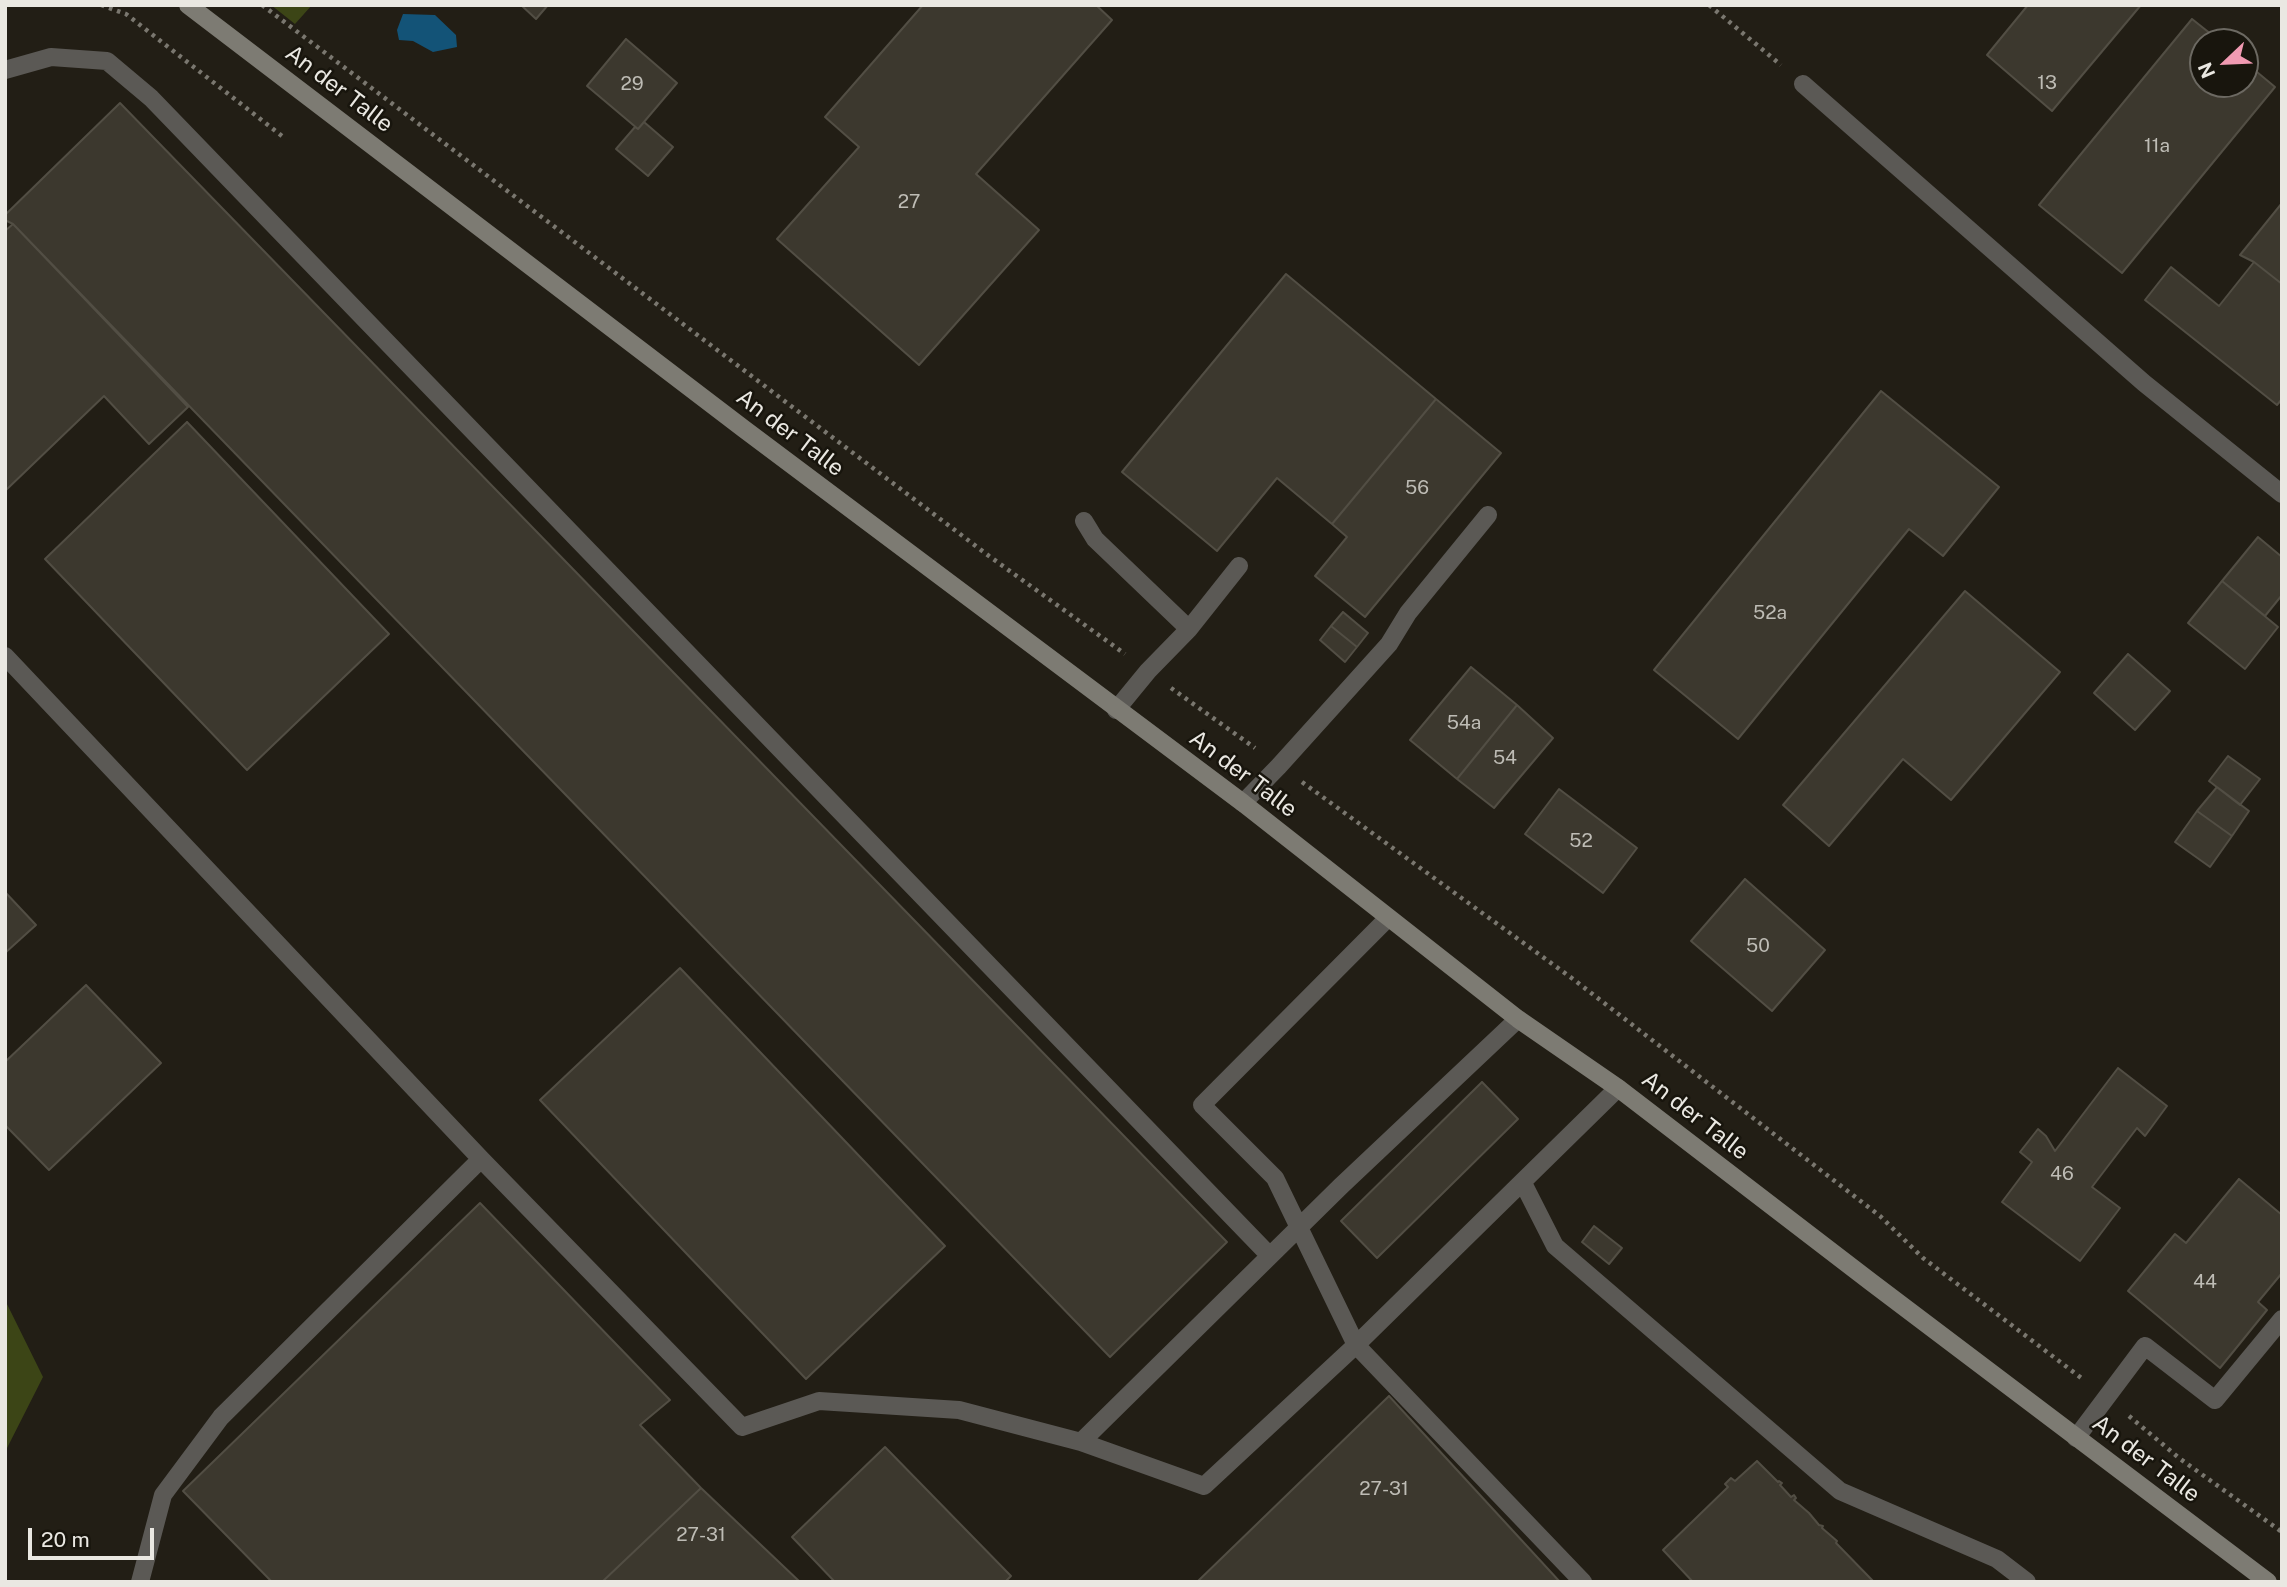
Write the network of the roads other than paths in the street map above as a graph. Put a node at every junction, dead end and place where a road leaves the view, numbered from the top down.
1 (188, 5) edge
2 (5, 70) edge
3 (1803, 84) road end
4 (2282, 494) edge
5 (1488, 515) dead end
6 (1084, 521) dead end
7 (1239, 566) dead end
8 (1189, 629) junction
9 (5, 656) edge
10 (1116, 710) junction
11 (1243, 803) junction
12 (1388, 918) junction
13 (1518, 1019) junction
14 (1618, 1088) junction
15 (481, 1159) junction
16 (1523, 1183) junction
17 (1300, 1227) junction
18 (1270, 1255) junction
19 (2282, 1319) edge
20 (1356, 1345) junction
21 (2076, 1438) junction
22 (1081, 1442) junction
23 (141, 1582) edge
24 (1583, 1582) edge
25 (2027, 1582) edge
26 (2268, 1582) edge

1 - 10 street, An der Talle
2 - 18 lane
3 - 4 lane
5 - 11 lane
6 - 8 lane
7 - 8 lane
8 - 10 lane
9 - 15 lane
10 - 11 street, An der Talle
11 - 12 street, An der Talle
12 - 13 street, An der Talle
12 - 17 lane
13 - 14 street, An der Talle
13 - 17 lane
14 - 16 lane
14 - 21 street, An der Talle
15 - 22 lane
15 - 23 lane
16 - 20 lane
16 - 25 lane
17 - 18 lane
17 - 20 lane
18 - 22 lane
19 - 21 lane
20 - 22 lane
20 - 24 lane
21 - 26 street, An der Talle

